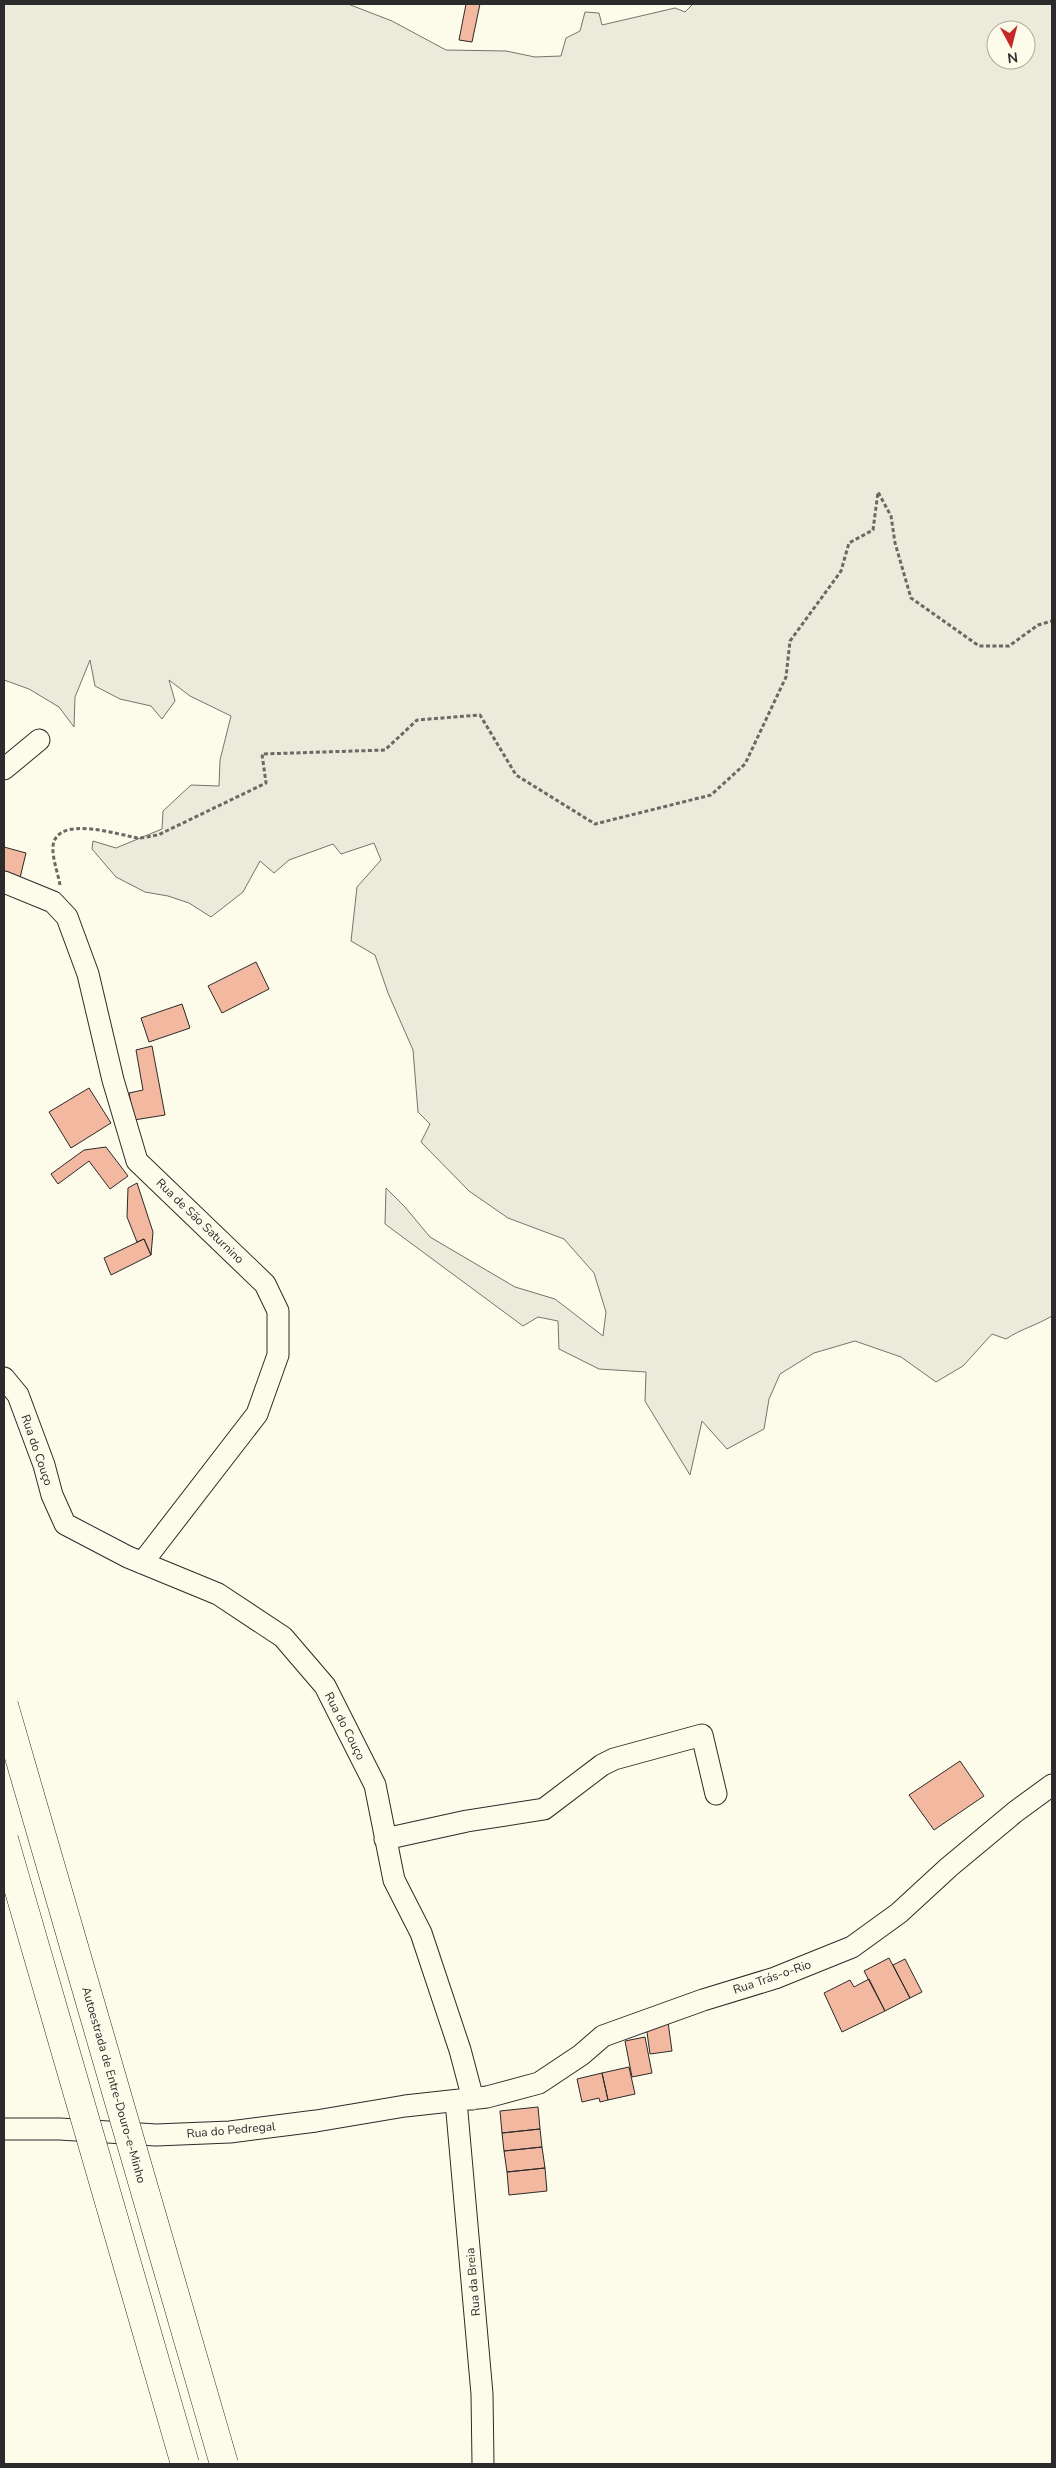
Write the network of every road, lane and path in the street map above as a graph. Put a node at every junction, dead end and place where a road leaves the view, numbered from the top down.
1 (1052, 621) edge
2 (39, 740) dead end
3 (4, 769) edge
4 (4, 882) edge
5 (62, 910) junction
6 (4, 1378) edge
7 (142, 1563) junction
8 (4, 1705) edge
9 (1052, 1786) edge
10 (716, 1794) dead end
11 (4, 1839) edge
12 (385, 1840) junction
13 (464, 2100) junction
14 (4, 2129) edge
15 (185, 2464) edge
16 (224, 2464) edge
17 (483, 2464) edge

1 - 5 path
2 - 3 street
4 - 5 street, Rua de São Saturnino
5 - 7 street, Rua de São Saturnino
6 - 7 street, Rua do Couço
7 - 12 street, Rua do Couço
8 - 16 highway, Autoestrada de Entre-Douro-e-Minho, bridge
9 - 13 street, Rua Trás-o-Rio
10 - 12 street
11 - 15 highway, bridge
12 - 13 street, Rua do Couço
13 - 14 street, Rua do Pedregal
13 - 17 street, Rua da Breia

